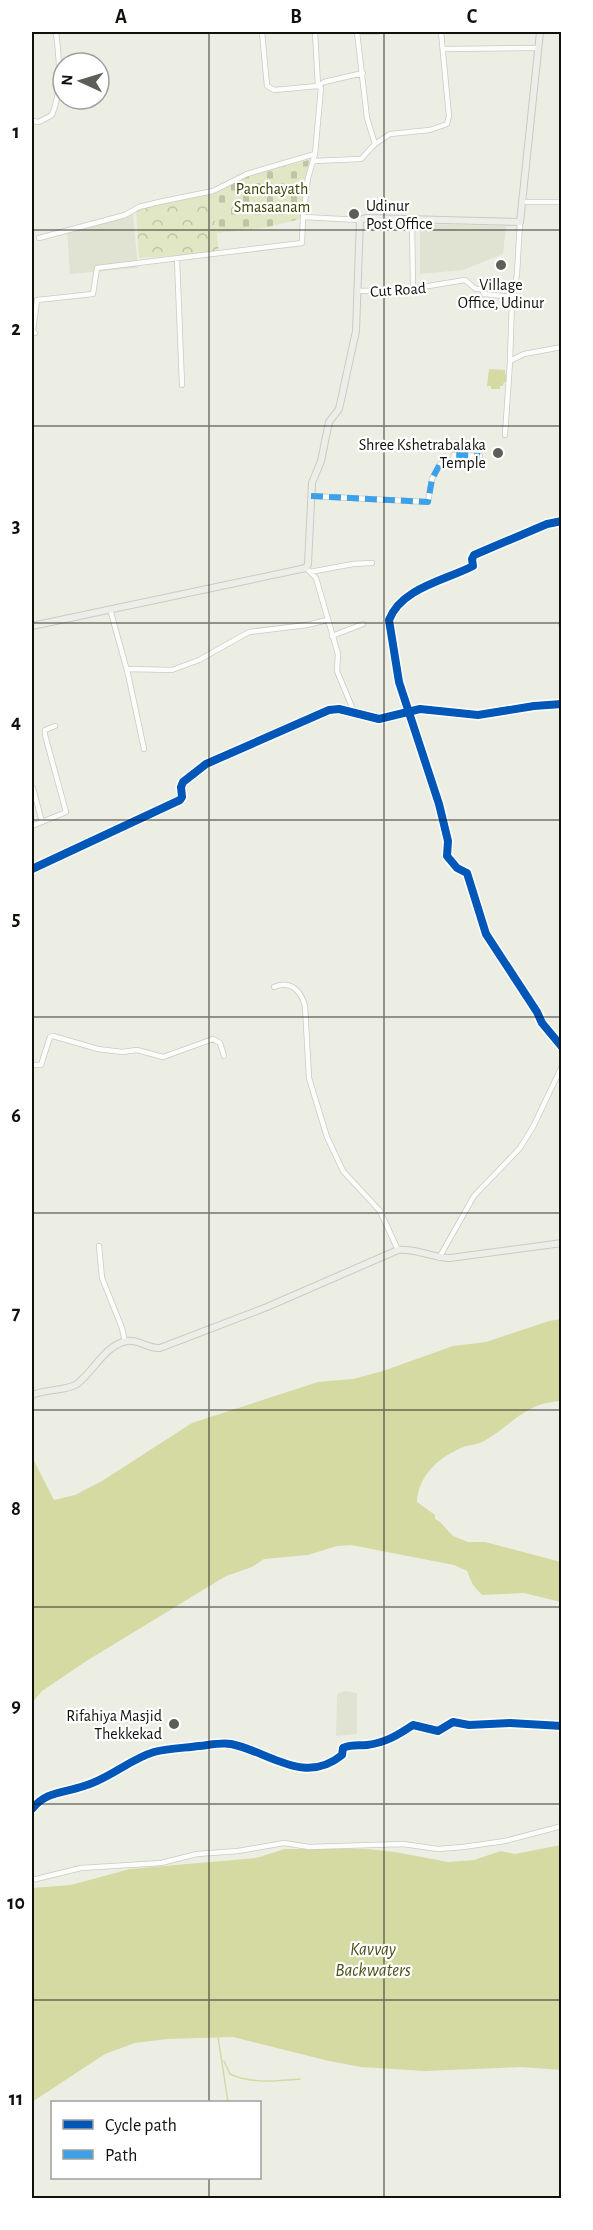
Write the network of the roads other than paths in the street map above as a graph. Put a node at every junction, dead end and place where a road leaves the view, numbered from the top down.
1 (56, 32) edge
2 (262, 32) edge
3 (315, 32) edge
4 (357, 32) edge
5 (377, 32) edge
6 (441, 32) edge
7 (540, 32) edge
8 (538, 48) junction
9 (443, 49) junction
10 (363, 73) junction
11 (318, 86) junction
12 (32, 121) edge
13 (375, 144) junction
14 (315, 154) junction
15 (313, 160) junction
16 (522, 202) junction
17 (561, 202) edge
18 (303, 218) junction
19 (412, 219) junction
20 (360, 220) junction
21 (520, 222) junction
22 (39, 238) dead end
23 (177, 260) junction
24 (413, 289) junction
25 (357, 291) junction
26 (512, 297) junction
27 (35, 333) dead end
28 (561, 347) edge
29 (510, 361) junction
30 (182, 385) dead end
31 (505, 435) dead end
32 (480, 456) dead end
33 (311, 496) junction
34 (561, 521) edge
35 (372, 563) dead end
36 (308, 570) junction
37 (110, 609) junction
38 (327, 620) junction
39 (363, 624) dead end
40 (32, 626) edge
41 (332, 636) junction
42 (127, 669) junction
43 (561, 704) edge
44 (354, 712) junction
45 (408, 712) junction
46 (55, 726) dead end
47 (144, 749) dead end
48 (33, 788) dead end
49 (42, 822) junction
50 (32, 826) edge
51 (32, 869) edge
52 (274, 987) dead end
53 (561, 1047) edge
54 (224, 1056) dead end
55 (32, 1065) edge
56 (561, 1066) edge
57 (561, 1243) edge
58 (99, 1246) dead end
59 (398, 1250) junction
60 (439, 1258) junction
61 (125, 1342) junction
62 (32, 1395) edge
63 (561, 1726) edge
64 (32, 1809) edge
65 (561, 1826) edge
66 (32, 1880) edge

1 - 12 street
2 - 11 street
3 - 11 street
4 - 5 street
4 - 10 street
6 - 9 street
7 - 8 main road
8 - 9 street
8 - 16 main road
9 - 13 street
10 - 11 street
10 - 13 street
11 - 14 street
13 - 15 street
14 - 15 street
14 - 22 street
15 - 18 street
16 - 17 street
16 - 21 main road
18 - 20 street
18 - 23 street
19 - 20 main road
19 - 21 main road
19 - 24 street
20 - 25 main road
21 - 26 street
23 - 27 street
23 - 30 street
24 - 25 street, Cut Road
24 - 26 street, Cut Road
25 - 33 main road
26 - 29 street
28 - 29 street
29 - 31 street
32 - 33 street
33 - 36 main road
34 - 45 street
35 - 36 street
36 - 37 main road
36 - 38 street
37 - 40 main road
37 - 42 street
38 - 41 street
38 - 42 street
39 - 41 street
41 - 44 street
42 - 47 street
43 - 45 street
44 - 45 street
44 - 51 street
45 - 53 street
46 - 49 street
48 - 49 street
49 - 50 street
52 - 59 street
54 - 55 street
56 - 60 street
57 - 60 main road
58 - 61 street
59 - 60 main road
59 - 61 main road
61 - 62 main road
63 - 64 street
65 - 66 street

